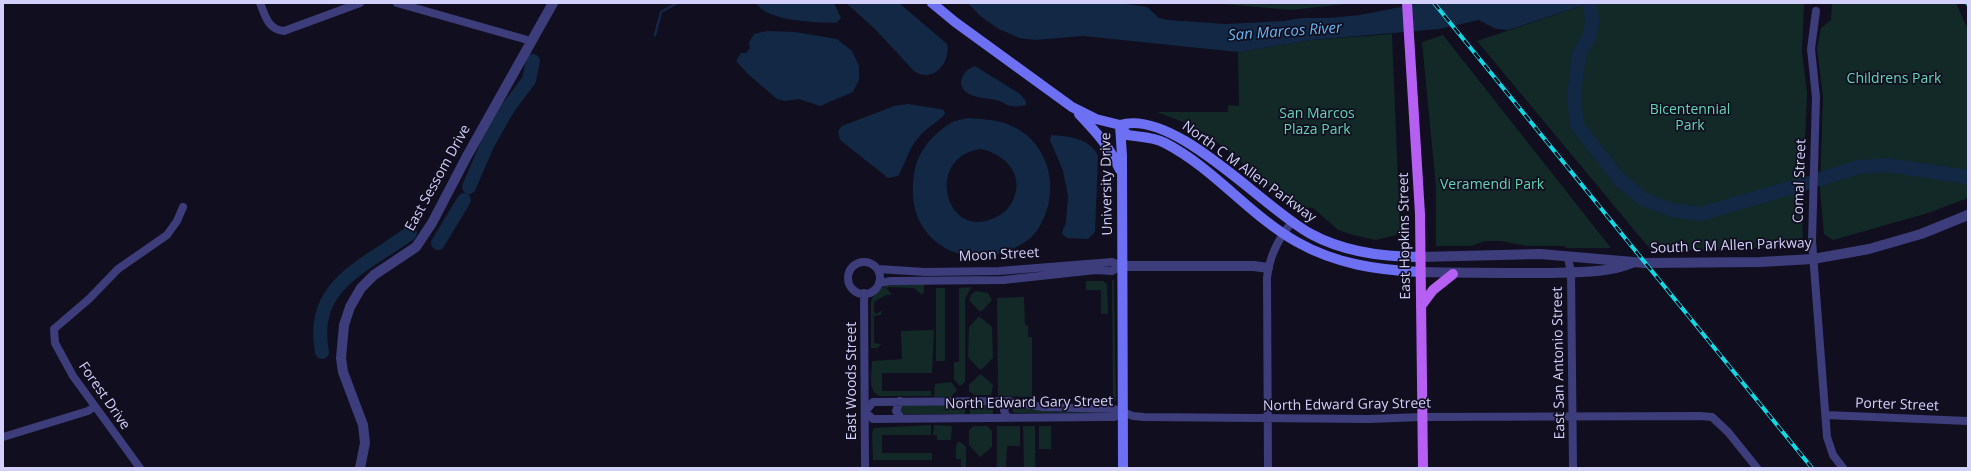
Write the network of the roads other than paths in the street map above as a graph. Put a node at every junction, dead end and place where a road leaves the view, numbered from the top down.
1 (260, 3) edge
2 (360, 3) edge
3 (397, 3) edge
4 (553, 3) edge
5 (932, 3) edge
6 (1407, 3) edge
7 (1816, 11) dead end
8 (531, 41) junction
9 (1072, 107) junction
10 (1120, 125) junction
11 (1122, 175) junction
12 (1254, 191) junction
13 (1245, 202) junction
14 (183, 207) dead end
15 (1968, 215) edge
16 (1292, 222) junction
17 (1283, 233) junction
18 (1343, 247) junction
19 (1420, 258) junction
20 (1568, 258) junction
21 (1813, 259) junction
22 (1339, 260) junction
23 (1632, 263) junction
24 (1121, 266) junction
25 (1268, 268) junction
26 (878, 269) junction
27 (1420, 272) junction
28 (1571, 272) junction
29 (1453, 274) junction
30 (879, 283) junction
31 (864, 294) junction
32 (1421, 306) junction
33 (900, 401) junction
34 (1008, 401) junction
35 (94, 406) junction
36 (865, 412) junction
37 (1123, 413) junction
38 (1826, 415) junction
39 (1422, 417) junction
40 (901, 418) junction
41 (1010, 418) junction
42 (1572, 418) junction
43 (1268, 419) junction
44 (1968, 421) edge
45 (3, 437) edge
46 (140, 468) edge
47 (360, 468) edge
48 (865, 468) edge
49 (1123, 468) edge
50 (1268, 468) edge
51 (1423, 468) edge
52 (1573, 468) edge
53 (1757, 468) edge
54 (1843, 468) edge

1 - 2 street
3 - 8 street
4 - 8 street, East Sessom Drive
5 - 9 main road, University Drive
6 - 19 main road, East Hopkins Street
7 - 21 street, Comal Street
8 - 47 street, East Sessom Drive
9 - 10 main road, University Drive
9 - 11 main road
10 - 11 main road, University Drive
10 - 12 main road, North C M Allen Parkway
10 - 13 main road, North C M Allen Parkway
11 - 24 main road, University Drive
12 - 13 main road
12 - 16 main road, North C M Allen Parkway
13 - 17 main road, North C M Allen Parkway
14 - 35 street, Forest Drive
15 - 21 street, South C M Allen Parkway
16 - 17 street
16 - 18 main road, North C M Allen Parkway
17 - 22 main road, North C M Allen Parkway
17 - 25 street
18 - 19 main road, North C M Allen Parkway
18 - 22 main road
19 - 20 street, North C M Allen Parkway
19 - 27 main road, East Hopkins Street
20 - 23 street, South C M Allen Parkway
20 - 28 street, East San Antonio Street
21 - 23 street, South C M Allen Parkway
21 - 38 street, Comal Street
22 - 27 main road, North C M Allen Parkway
23 - 28 street, South C M Allen Parkway
24 - 25 street, Moon Street
24 - 26 street, Moon Street
24 - 30 street, Moon Street
24 - 37 main road, University Drive
25 - 43 street
26 - 30 street
26 - 31 street
27 - 29 street, North C M Allen Parkway
27 - 32 main road, East Hopkins Street
28 - 29 street, North C M Allen Parkway
28 - 42 street, East San Antonio Street
29 - 32 main road
30 - 31 street
31 - 36 street, East Woods Street
32 - 39 main road, East Hopkins Street
33 - 34 street, North Edward Gary Street
33 - 36 street, North Edward Gary Street
33 - 40 street
34 - 37 street, North Edward Gary Street
34 - 41 street
35 - 45 street
35 - 46 street, Forest Drive
36 - 40 street, North Edward Gary Street
36 - 48 street, East Woods Street
37 - 41 street, North Edward Gary Street
37 - 43 street, North Edward Gray Street
37 - 49 main road, University Drive
38 - 44 street, Porter Street
38 - 54 street, Comal Street
39 - 42 street, North Edward Gray Street
39 - 43 street, North Edward Gray Street
39 - 51 main road, East Hopkins Street
40 - 41 street, North Edward Gary Street
42 - 52 street, East San Antonio Street
42 - 53 street, North Edward Gray Street
43 - 50 street

